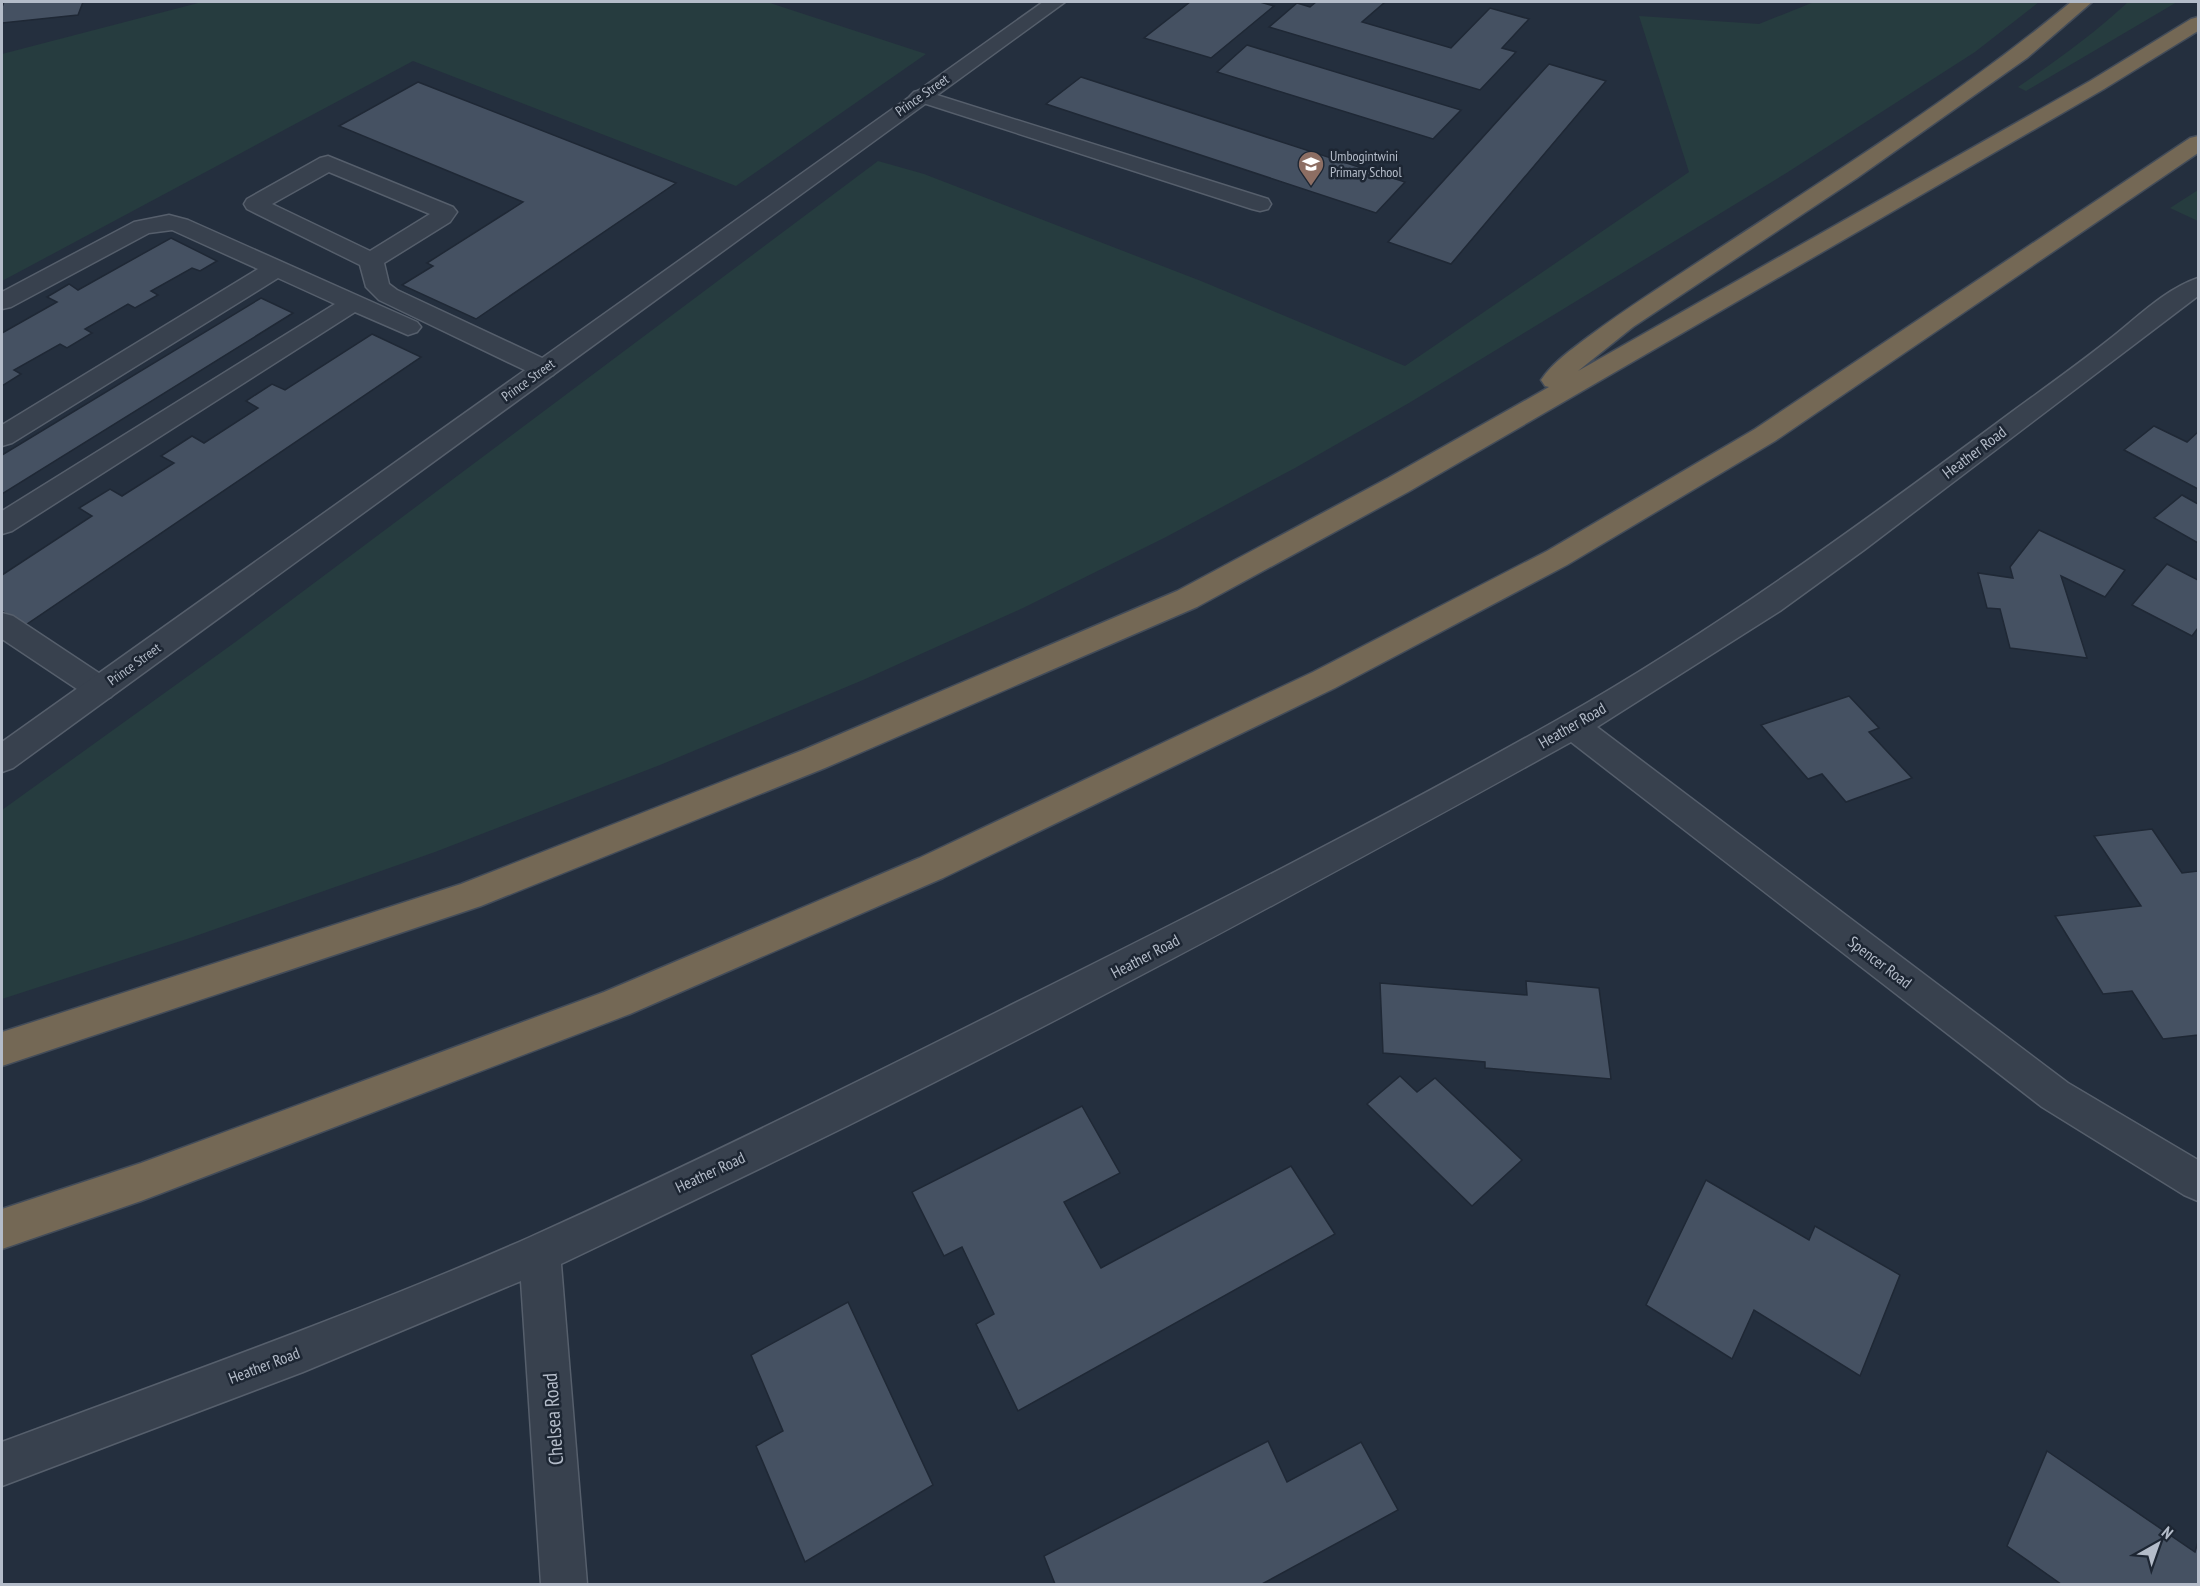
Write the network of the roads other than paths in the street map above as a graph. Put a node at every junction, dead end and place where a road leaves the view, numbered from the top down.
1 (1055, 2) edge
2 (2082, 2) edge
3 (2199, 23) edge
4 (921, 96) junction
5 (2199, 143) edge
6 (1260, 204) dead end
7 (371, 261) junction
8 (277, 268) junction
9 (2199, 285) edge
10 (2, 302) edge
11 (353, 303) junction
12 (535, 375) junction
13 (1519, 415) junction
14 (2, 436) edge
15 (2, 524) edge
16 (2, 624) edge
17 (100, 689) junction
18 (1573, 726) junction
19 (2, 759) edge
20 (2, 1049) edge
21 (2199, 1182) edge
22 (2, 1229) edge
23 (540, 1253) junction
24 (2, 1464) edge
25 (564, 1584) edge

1 - 4 street, Prince Street
2 - 13 highway
3 - 13 highway
4 - 6 street
4 - 12 street, Prince Street
5 - 22 highway
7 - 7 street
7 - 12 street
8 - 10 street
8 - 11 street
8 - 14 street
9 - 18 street, Heather Road
11 - 12 street
11 - 15 street
12 - 17 street, Prince Street
13 - 20 highway
16 - 17 street
17 - 19 street, Prince Street
18 - 21 street, Spencer Road
18 - 23 street, Heather Road
23 - 24 street, Heather Road
23 - 25 street, Chelsea Road

